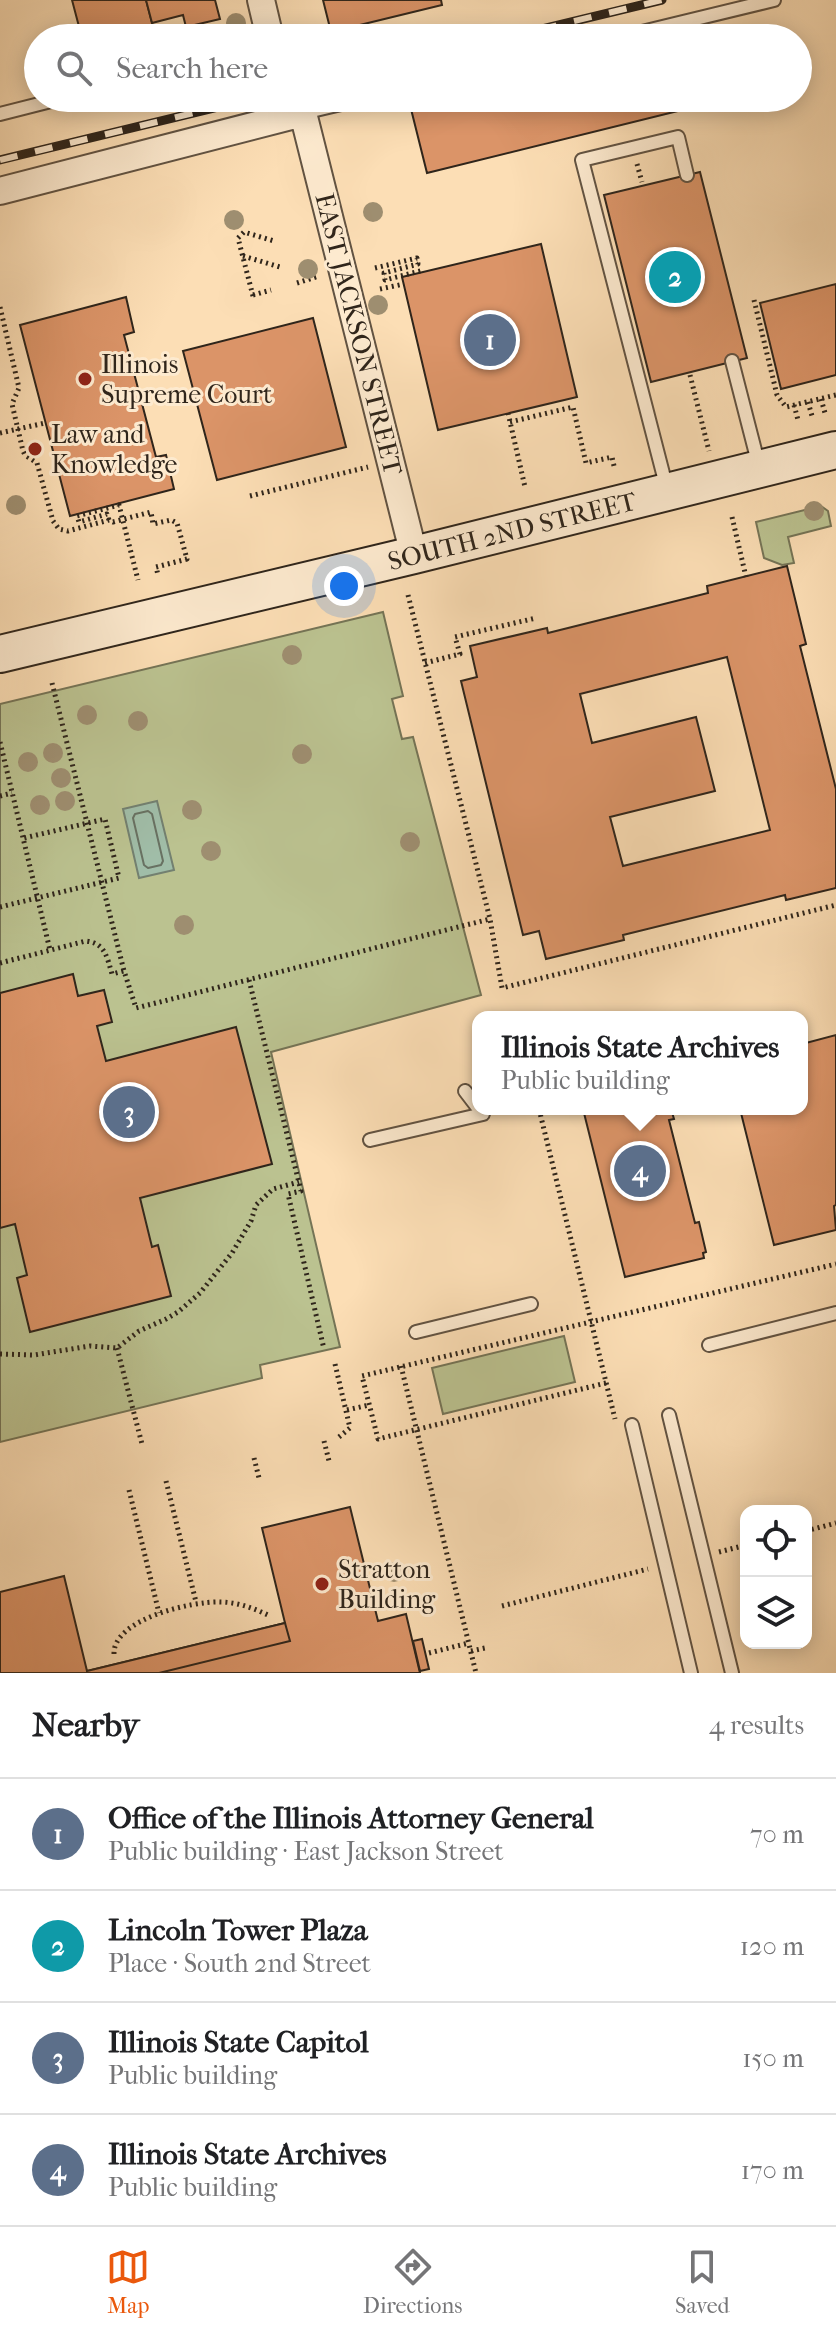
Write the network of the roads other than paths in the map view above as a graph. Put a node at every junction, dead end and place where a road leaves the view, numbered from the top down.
1 (261, 0) edge
2 (774, 0) edge
3 (267, 24) edge
4 (675, 24) edge
5 (24, 108) edge
6 (307, 112) edge
7 (303, 113) junction
8 (0, 114) edge
9 (687, 175) dead end
10 (0, 191) edge
11 (732, 361) dead end
12 (836, 450) edge
13 (760, 469) junction
14 (668, 492) junction
15 (414, 555) junction
16 (0, 654) edge
17 (465, 1091) dead end
18 (472, 1100) edge
19 (479, 1115) edge
20 (370, 1140) dead end
21 (531, 1304) dead end
22 (836, 1313) edge
23 (416, 1332) dead end
24 (709, 1345) dead end
25 (669, 1415) dead end
26 (632, 1425) dead end
27 (691, 1673) edge
28 (732, 1673) edge

1 - 3 street
2 - 4 lane
5 - 8 lane
6 - 7 lane
7 - 10 street
7 - 15 street, EAST JACKSON STREET
9 - 14 lane
11 - 13 lane
12 - 13 main road, SOUTH 2ND STREET
13 - 14 main road, SOUTH 2ND STREET
14 - 15 main road, SOUTH 2ND STREET
15 - 16 main road, SOUTH 2ND STREET
17 - 18 lane
19 - 20 lane
21 - 23 lane
22 - 24 lane
25 - 28 lane
26 - 27 lane

